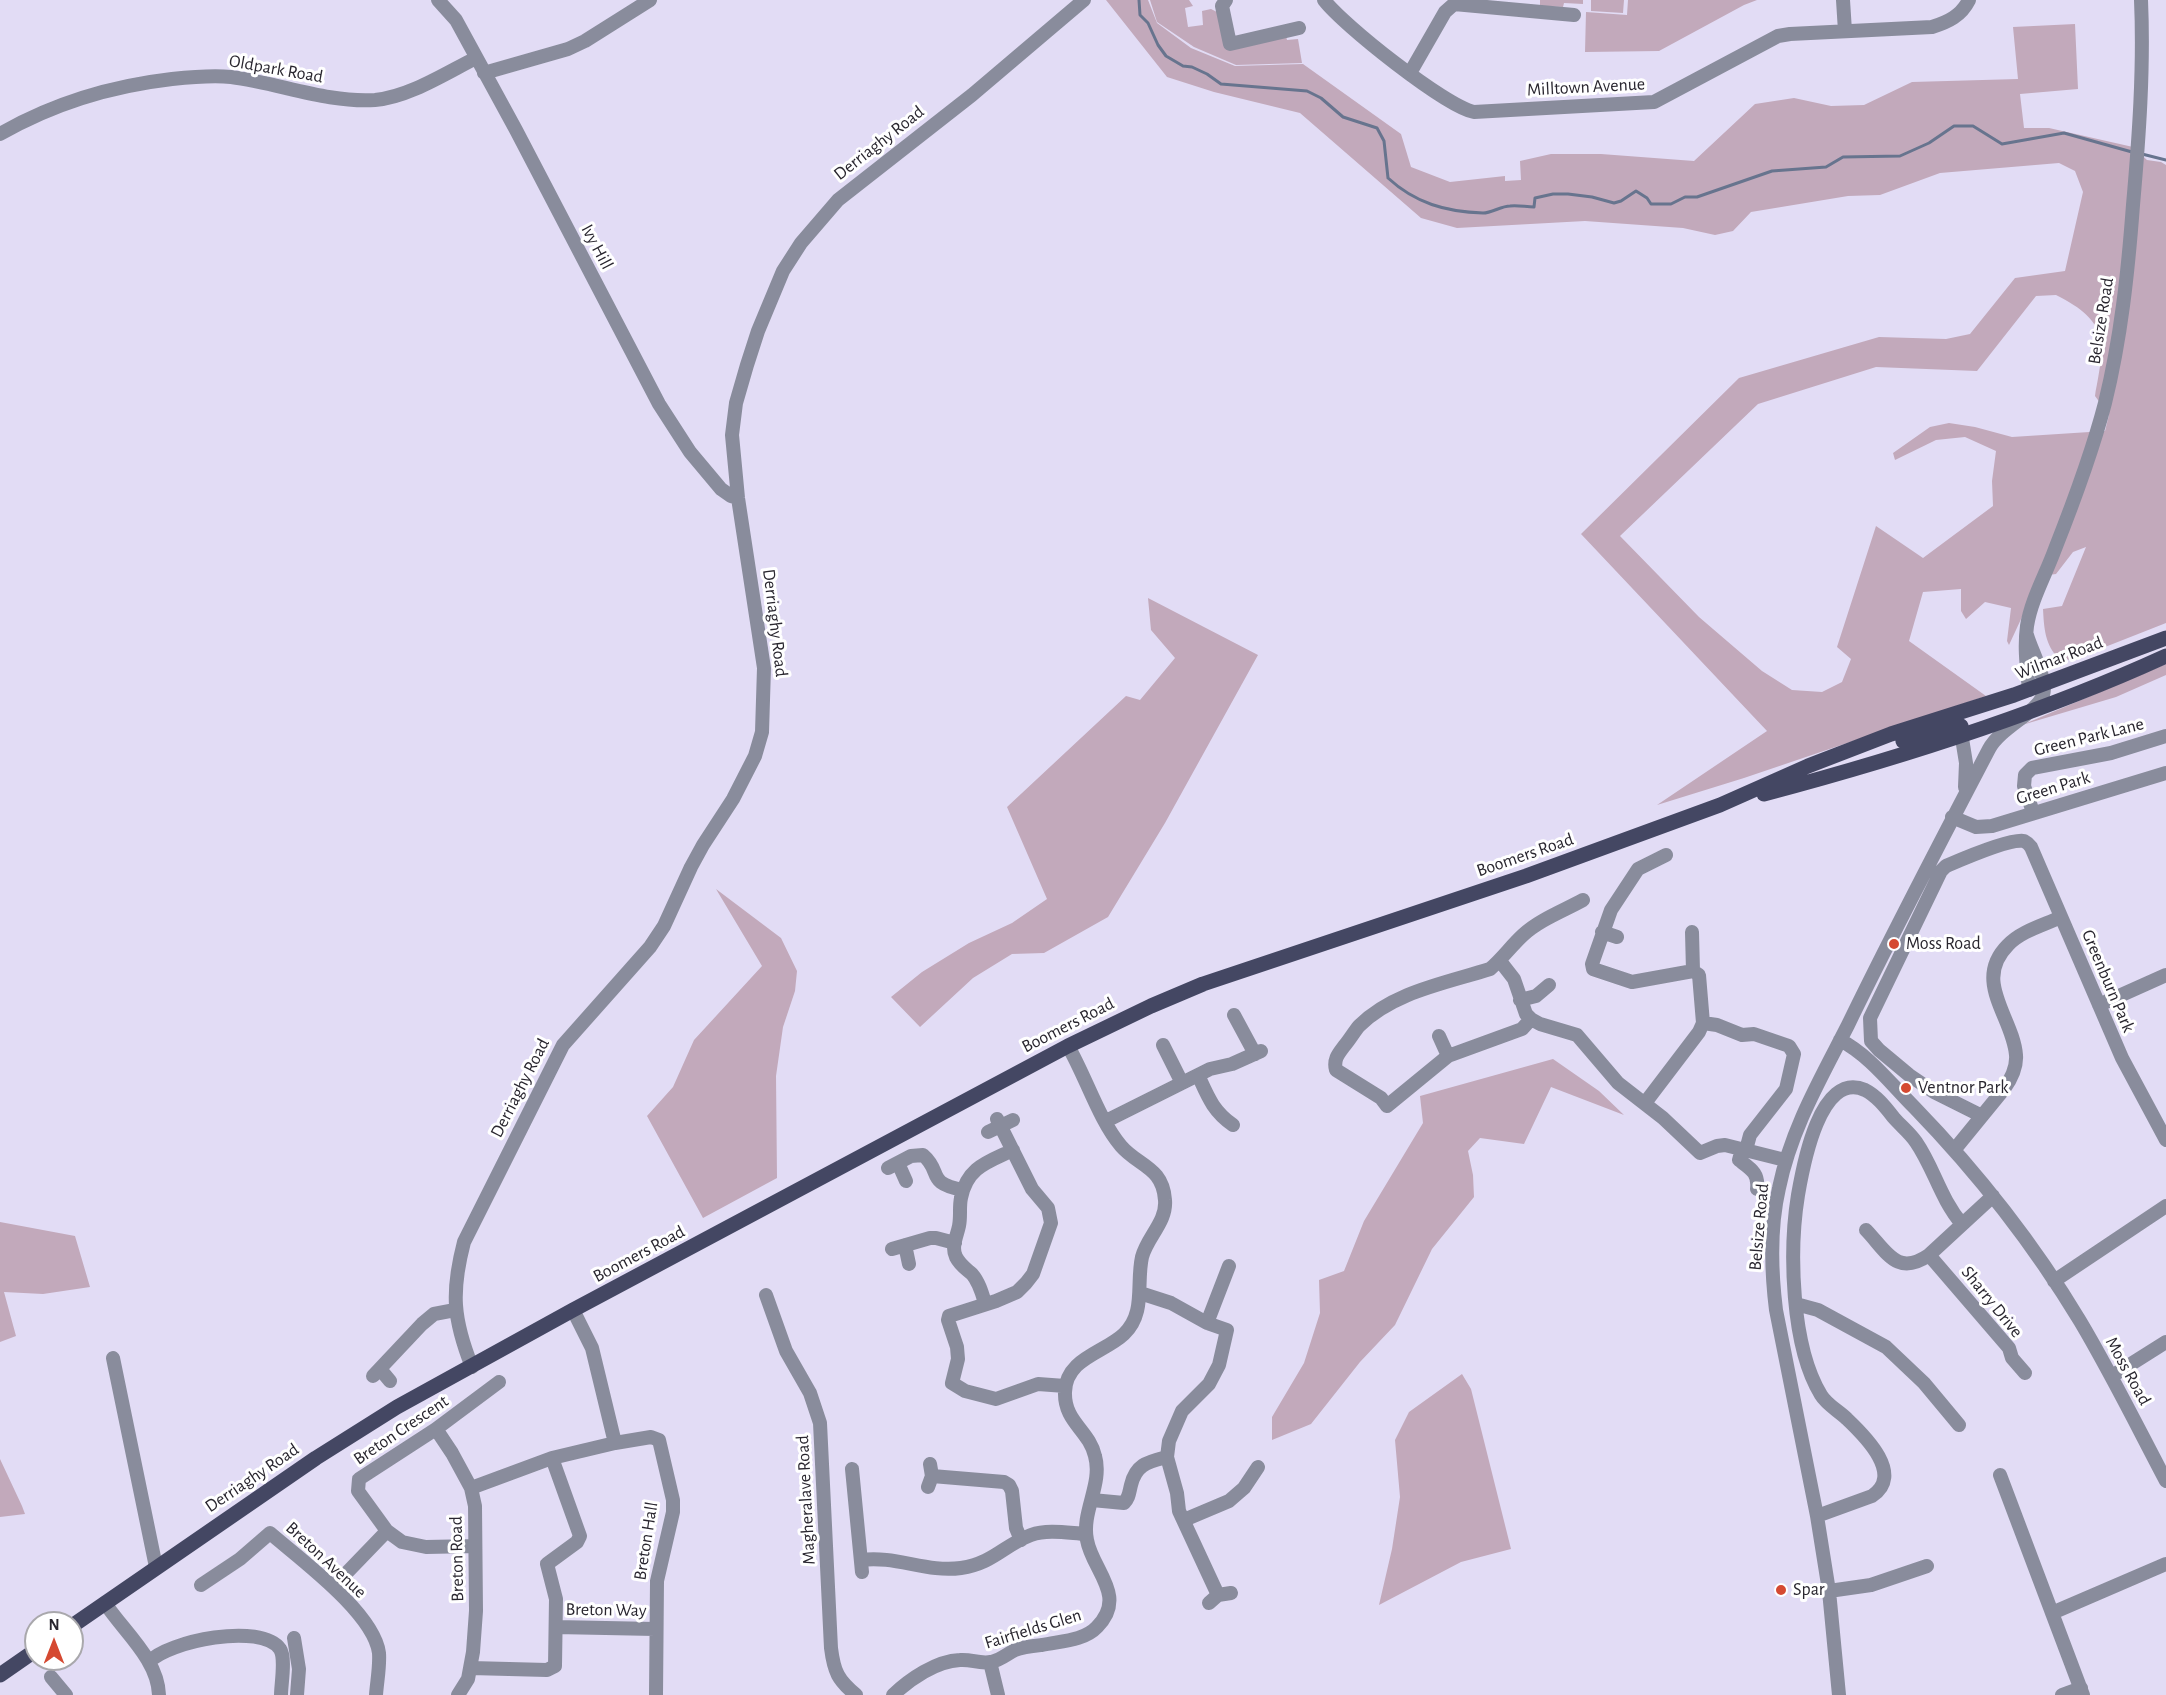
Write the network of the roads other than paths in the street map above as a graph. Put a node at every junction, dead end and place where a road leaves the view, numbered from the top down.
1 (438, 0) edge
2 (650, 0) edge
3 (1084, 0) edge
4 (1226, 0) edge
5 (1324, 0) edge
6 (1843, 0) edge
7 (1969, 0) edge
8 (2141, 0) edge
9 (1450, 2) edge
10 (1574, 15) dead end
11 (1299, 28) dead end
12 (1845, 31) junction
13 (476, 58) junction
14 (484, 74) junction
15 (1410, 74) junction
16 (0, 134) edge
17 (738, 498) junction
18 (2166, 638) edge
19 (2166, 651) edge
20 (2166, 656) edge
21 (2039, 690) junction
22 (2030, 711) junction
23 (1962, 724) junction
24 (1976, 730) junction
25 (2166, 736) edge
26 (1983, 761) junction
27 (2166, 773) edge
28 (1963, 798) junction
29 (1720, 805) junction
30 (2033, 812) junction
31 (1952, 817) junction
32 (1666, 855) dead end
33 (1583, 900) dead end
34 (2061, 917) junction
35 (1602, 932) junction
36 (1692, 932) dead end
37 (1617, 937) dead end
38 (1500, 961) junction
39 (1693, 971) junction
40 (2166, 975) edge
41 (1549, 985) dead end
42 (1520, 1000) junction
43 (2099, 1005) junction
44 (1234, 1015) dead end
45 (1531, 1019) junction
46 (1703, 1023) junction
47 (1439, 1036) dead end
48 (1840, 1040) junction
49 (1163, 1045) dead end
50 (1068, 1046) junction
51 (1448, 1056) junction
52 (1198, 1075) junction
53 (1182, 1083) junction
54 (1645, 1103) junction
55 (1982, 1116) junction
56 (1106, 1121) junction
57 (999, 1124) dead end
58 (1233, 1125) dead end
59 (2166, 1140) edge
60 (1955, 1149) junction
61 (1013, 1150) junction
62 (1744, 1150) junction
63 (1785, 1160) junction
64 (906, 1181) dead end
65 (1757, 1189) dead end
66 (963, 1190) junction
67 (1993, 1196) junction
68 (2166, 1206) edge
69 (1962, 1224) junction
70 (1866, 1230) dead end
71 (955, 1243) junction
72 (1929, 1255) junction
73 (909, 1263) dead end
74 (1229, 1266) dead end
75 (2054, 1281) junction
76 (1140, 1293) junction
77 (783, 1300) dead end
78 (985, 1303) junction
79 (1796, 1304) junction
80 (455, 1310) junction
81 (573, 1310) junction
82 (1207, 1323) junction
83 (2166, 1342) edge
84 (113, 1358) dead end
85 (472, 1367) junction
86 (2025, 1373) dead end
87 (2112, 1376) junction
88 (390, 1381) dead end
89 (1065, 1386) junction
90 (500, 1387) dead end
91 (1959, 1425) dead end
92 (436, 1429) junction
93 (615, 1443) junction
94 (1167, 1457) junction
95 (552, 1458) junction
96 (1258, 1467) dead end
97 (852, 1469) dead end
98 (2001, 1475) dead end
99 (930, 1476) dead end
100 (2166, 1481) edge
101 (471, 1488) junction
102 (1092, 1500) junction
103 (1817, 1516) junction
104 (1184, 1520) junction
105 (387, 1531) junction
106 (1086, 1534) junction
107 (1021, 1540) junction
108 (475, 1546) junction
109 (2166, 1564) edge
110 (1926, 1566) dead end
111 (156, 1567) junction
112 (333, 1587) junction
113 (1829, 1591) junction
114 (213, 1594) dead end
115 (1219, 1597) dead end
116 (105, 1603) junction
117 (2052, 1613) junction
118 (84, 1618) edge
119 (556, 1627) junction
120 (656, 1629) junction
121 (294, 1638) dead end
122 (24, 1658) edge
123 (149, 1662) junction
124 (990, 1662) junction
125 (471, 1668) junction
126 (0, 1675) edge
127 (51, 1677) dead end
128 (2082, 1691) edge
129 (66, 1695) edge
130 (159, 1695) edge
131 (281, 1695) edge
132 (300, 1695) edge
133 (376, 1695) edge
134 (458, 1695) edge
135 (656, 1695) edge
136 (856, 1695) edge
137 (893, 1695) edge
138 (998, 1695) edge
139 (1839, 1695) edge
140 (2062, 1695) edge

1 - 13 street, Ivy Hill
2 - 14 street
3 - 17 street, Derriaghy Road
4 - 11 street
5 - 15 street, Milltown Avenue
6 - 12 street
7 - 12 street, Milltown Avenue
8 - 21 street, Belsize Road
9 - 10 street
9 - 15 street
12 - 15 street, Milltown Avenue
13 - 14 street, Ivy Hill
13 - 16 street, Oldpark Road
14 - 17 street, Ivy Hill
17 - 80 street, Derriaghy Road
18 - 21 main road, Wilmar Road
19 - 21 main road
20 - 22 main road
21 - 22 street, Belsize Road
21 - 23 main road, Wilmar Road
22 - 24 main road
22 - 26 street, Belsize Road
23 - 24 main road, Boomers Road
23 - 28 street, Belsize Road
23 - 29 main road, Boomers Road
23 - 29 main road, Boomers Road
24 - 26 street
25 - 30 street, Green Park Lane
26 - 28 street, Belsize Road
27 - 30 street, Green Park
28 - 31 street, Belsize Road
29 - 50 main road, Boomers Road
30 - 31 street, Green Park
31 - 48 street, Belsize Road
32 - 35 street
33 - 38 street
34 - 43 street, Greenburn Park
34 - 55 street
34 - 55 street, Greenburn Park
35 - 37 street
35 - 39 street
36 - 39 street
38 - 42 street
38 - 51 street
39 - 46 street
40 - 43 street
41 - 42 street
42 - 45 street
43 - 59 street, Greenburn Park
44 - 52 street
45 - 51 street
45 - 54 street
46 - 54 street
46 - 62 street
47 - 51 street
48 - 60 street, Moss Road
48 - 63 street, Belsize Road
49 - 53 street
50 - 56 street
50 - 81 main road, Boomers Road
52 - 53 street
52 - 58 street
53 - 56 street
54 - 62 street
55 - 60 street
56 - 76 street
57 - 61 street
60 - 67 street, Moss Road
61 - 66 street
61 - 78 street
62 - 63 street
62 - 65 street
63 - 103 street, Belsize Road
64 - 66 street
66 - 71 street
67 - 69 street
67 - 75 street, Moss Road
68 - 75 street
69 - 72 street
69 - 79 street
70 - 72 street
71 - 73 street
71 - 78 street
72 - 86 street, Sharry Drive
74 - 82 street
75 - 87 street, Moss Road
76 - 82 street
76 - 89 street
77 - 136 street, Magheralave Road
78 - 89 street
79 - 91 street
79 - 103 street
80 - 85 street, Derriaghy Road
80 - 88 street
81 - 85 main road, Boomers Road
81 - 93 street
82 - 94 street
83 - 87 street
84 - 111 street
85 - 111 main road, Derriaghy Road
87 - 100 street, Moss Road
89 - 102 street, Fairfields Glen
90 - 92 street, Breton Crescent
92 - 101 street, Breton Road
92 - 105 street, Breton Crescent
93 - 95 street, Breton Hall
93 - 120 street, Breton Hall
94 - 102 street
94 - 104 street
95 - 101 street, Breton Hall
95 - 119 street
96 - 104 street
97 - 107 street
98 - 117 street
99 - 107 street
101 - 108 street, Breton Road
102 - 106 street, Fairfields Glen
103 - 113 street, Belsize Road
104 - 115 street
105 - 108 street, Breton Crescent
105 - 112 street
106 - 107 street
106 - 124 street, Fairfields Glen
108 - 125 street, Breton Road
109 - 117 street
110 - 113 street
111 - 116 main road, Derriaghy Road
112 - 114 street, Breton Avenue
112 - 133 street, Breton Avenue
113 - 139 street, Belsize Road
116 - 118 main road, Derriaghy Road
116 - 123 street
117 - 128 street
119 - 120 street, Breton Way
119 - 125 street
120 - 135 street, Breton Hall
121 - 132 street
122 - 126 main road
123 - 130 street
123 - 131 street
124 - 137 street, Fairfields Glen
124 - 138 street
125 - 134 street, Breton Road
127 - 129 street
128 - 140 street

